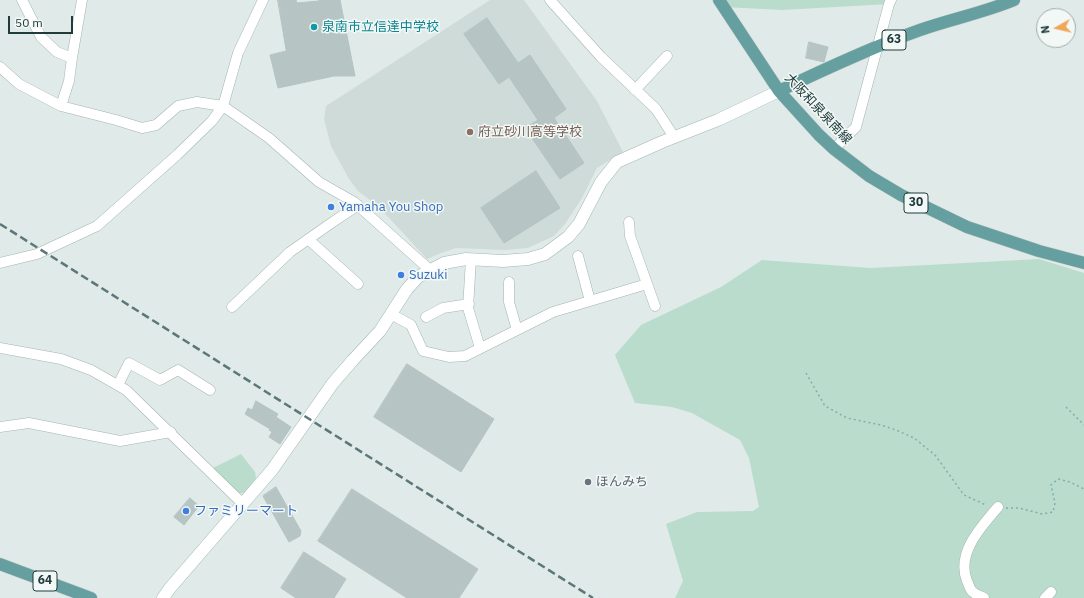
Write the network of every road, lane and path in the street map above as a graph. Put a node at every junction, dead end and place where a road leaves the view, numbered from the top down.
1 (22, 0) edge
2 (82, 0) edge
3 (263, 0) edge
4 (550, 0) edge
5 (719, 0) edge
6 (891, 0) edge
7 (1014, 0) edge
8 (878, 46) junction
9 (667, 56) dead end
10 (72, 58) junction
11 (0, 67) edge
12 (635, 90) junction
13 (779, 91) junction
14 (61, 106) junction
15 (223, 106) junction
16 (674, 137) junction
17 (834, 149) junction
18 (358, 205) junction
19 (629, 222) dead end
20 (308, 239) junction
21 (578, 256) dead end
22 (471, 259) junction
23 (0, 263) edge
24 (1084, 263) edge
25 (430, 270) junction
26 (509, 282) dead end
27 (358, 284) dead end
28 (647, 284) junction
29 (590, 301) junction
30 (469, 304) junction
31 (655, 306) dead end
32 (232, 307) dead end
33 (391, 314) junction
34 (426, 317) dead end
35 (517, 330) junction
36 (0, 348) edge
37 (480, 348) junction
38 (806, 373) dead end
39 (118, 385) junction
40 (210, 390) dead end
41 (1066, 408) dead end
42 (1084, 425) edge
43 (0, 426) edge
44 (171, 432) junction
45 (1084, 489) edge
46 (243, 504) junction
47 (998, 507) junction
48 (0, 564) edge
49 (91, 598) edge
50 (163, 598) edge
51 (984, 598) edge

1 - 10 street
2 - 10 street
3 - 15 street
4 - 12 street
5 - 13 main road, 大阪和泉泉南線 / 30
6 - 8 street
7 - 8 main road, 63
8 - 13 main road, 63
8 - 17 street
9 - 12 street
10 - 14 street
11 - 14 street
12 - 16 street
13 - 16 street
13 - 17 main road, 大阪和泉泉南線 / 30
14 - 15 street
15 - 18 street
15 - 23 street
16 - 22 street
17 - 24 main road, 大阪和泉泉南線 / 30
18 - 20 street
18 - 25 street
19 - 28 street
20 - 27 street
20 - 32 street
21 - 29 street
22 - 25 street
22 - 30 street
25 - 33 street
26 - 35 street
28 - 29 street
28 - 31 street
29 - 35 street
30 - 34 street
30 - 37 street
33 - 37 street
33 - 46 street
35 - 37 street
36 - 39 street
38 - 47 path
39 - 40 street
39 - 44 street
41 - 42 path
43 - 44 street
44 - 46 street
45 - 47 path
46 - 50 street
47 - 51 street
48 - 49 main road, 64

